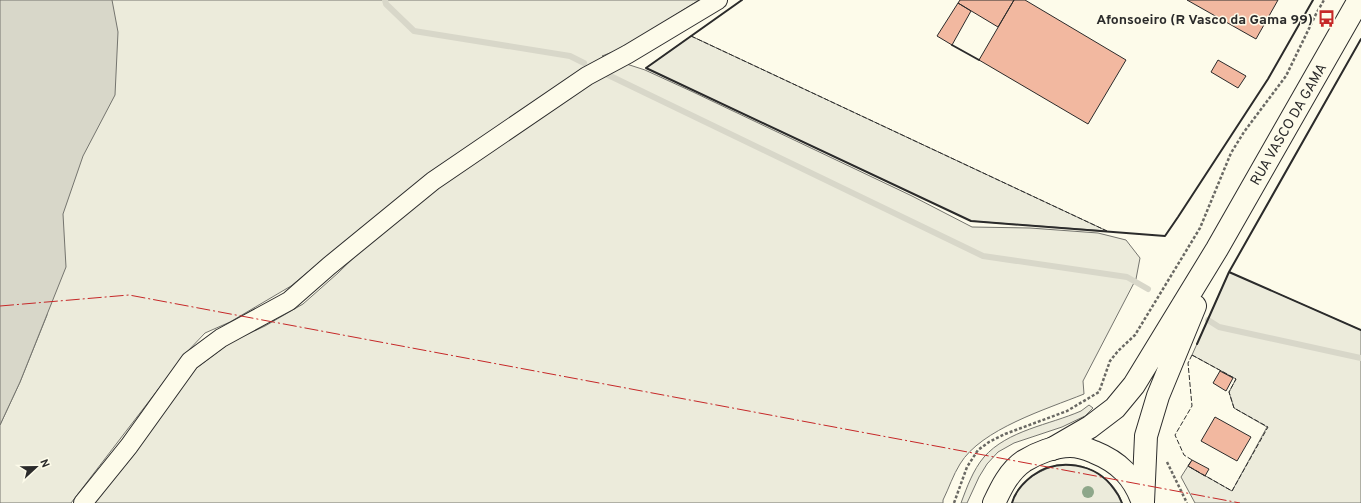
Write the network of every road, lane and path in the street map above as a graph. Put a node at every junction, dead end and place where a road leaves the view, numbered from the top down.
1 (718, 0) edge
2 (1324, 0) edge
3 (1359, 0) edge
4 (1217, 249) junction
5 (1052, 449) junction
6 (1166, 461) dead end
7 (1143, 502) edge
8 (83, 503) edge
9 (954, 503) edge
10 (994, 503) edge
11 (1187, 503) edge

1 - 8 street
2 - 9 path
3 - 4 main road, RUA VASCO DA GAMA
4 - 5 main road, RUA VASCO DA GAMA
4 - 7 main road, RUA VASCO DA GAMA
5 - 7 main road
5 - 10 main road
6 - 11 path

